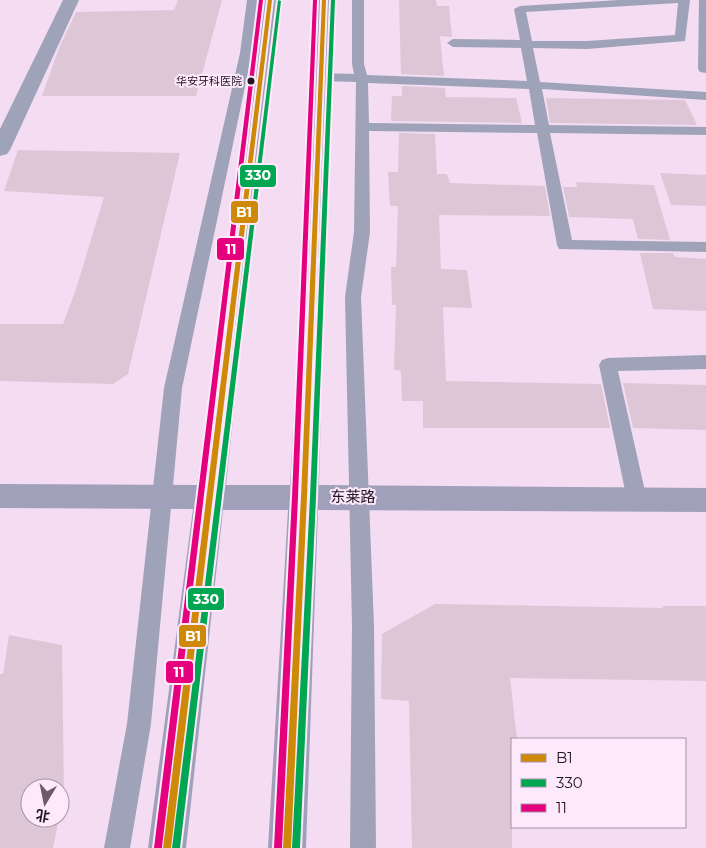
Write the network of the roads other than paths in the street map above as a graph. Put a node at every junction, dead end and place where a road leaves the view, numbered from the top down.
1 (71, 0) edge
2 (253, 0) edge
3 (270, 0) edge
4 (324, 0) edge
5 (358, 0) edge
6 (679, 0) edge
7 (684, 0) edge
8 (705, 0) edge
9 (705, 22) edge
10 (705, 41) edge
11 (453, 43) dead end
12 (527, 45) junction
13 (706, 69) edge
14 (321, 77) junction
15 (362, 79) junction
16 (534, 85) junction
17 (706, 96) edge
18 (362, 127) junction
19 (543, 129) junction
20 (706, 132) edge
21 (0, 150) edge
22 (706, 247) edge
23 (706, 362) edge
24 (0, 496) edge
25 (162, 496) junction
26 (209, 497) junction
27 (304, 497) junction
28 (360, 497) junction
29 (637, 500) junction
30 (706, 500) edge
31 (117, 848) edge
32 (167, 848) edge
33 (287, 848) edge
34 (364, 848) edge

1 - 21 street
2 - 25 lane
3 - 26 main road
4 - 14 main road
5 - 15 lane
6 - 12 lane
7 - 12 lane
8 - 9 lane
9 - 10 lane
10 - 13 lane
11 - 12 lane
12 - 16 lane
14 - 15 lane
14 - 27 main road
15 - 16 lane
15 - 18 lane
16 - 17 lane
16 - 19 lane
18 - 19 lane
18 - 28 lane
19 - 20 lane
19 - 22 lane
23 - 29 lane
24 - 25 main road, 东莱路
25 - 26 main road, 东莱路
25 - 31 lane
26 - 27 main road, 东莱路
26 - 32 main road
27 - 28 main road, 东莱路
27 - 33 main road
28 - 29 main road, 东莱路
28 - 34 lane
29 - 30 main road, 东莱路

